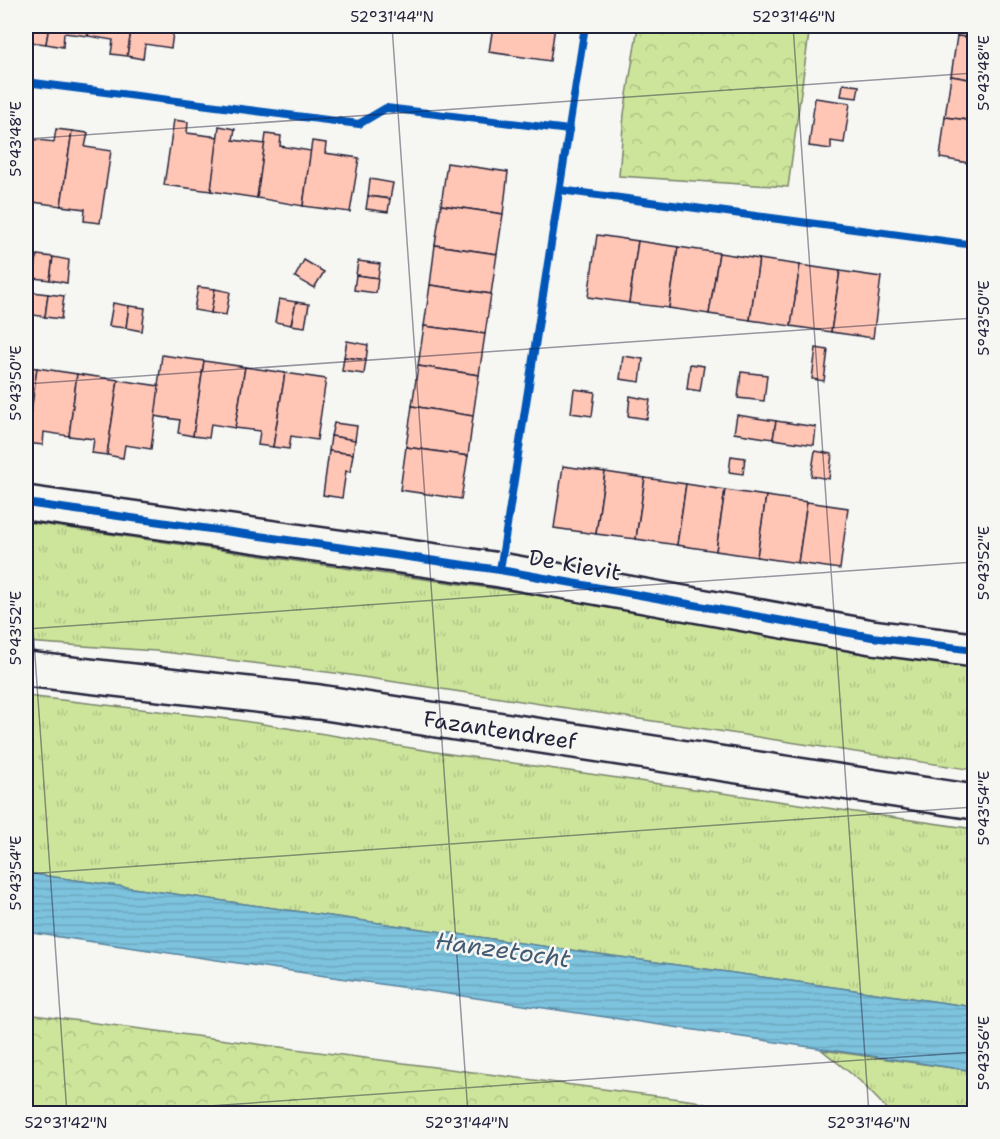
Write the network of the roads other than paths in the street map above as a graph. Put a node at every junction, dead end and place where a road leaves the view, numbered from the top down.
1 (26, 502) edge
2 (975, 650) edge
3 (26, 669) edge
4 (975, 802) edge

1 - 2 street, De Kievit
3 - 4 street, Fazantendreef

